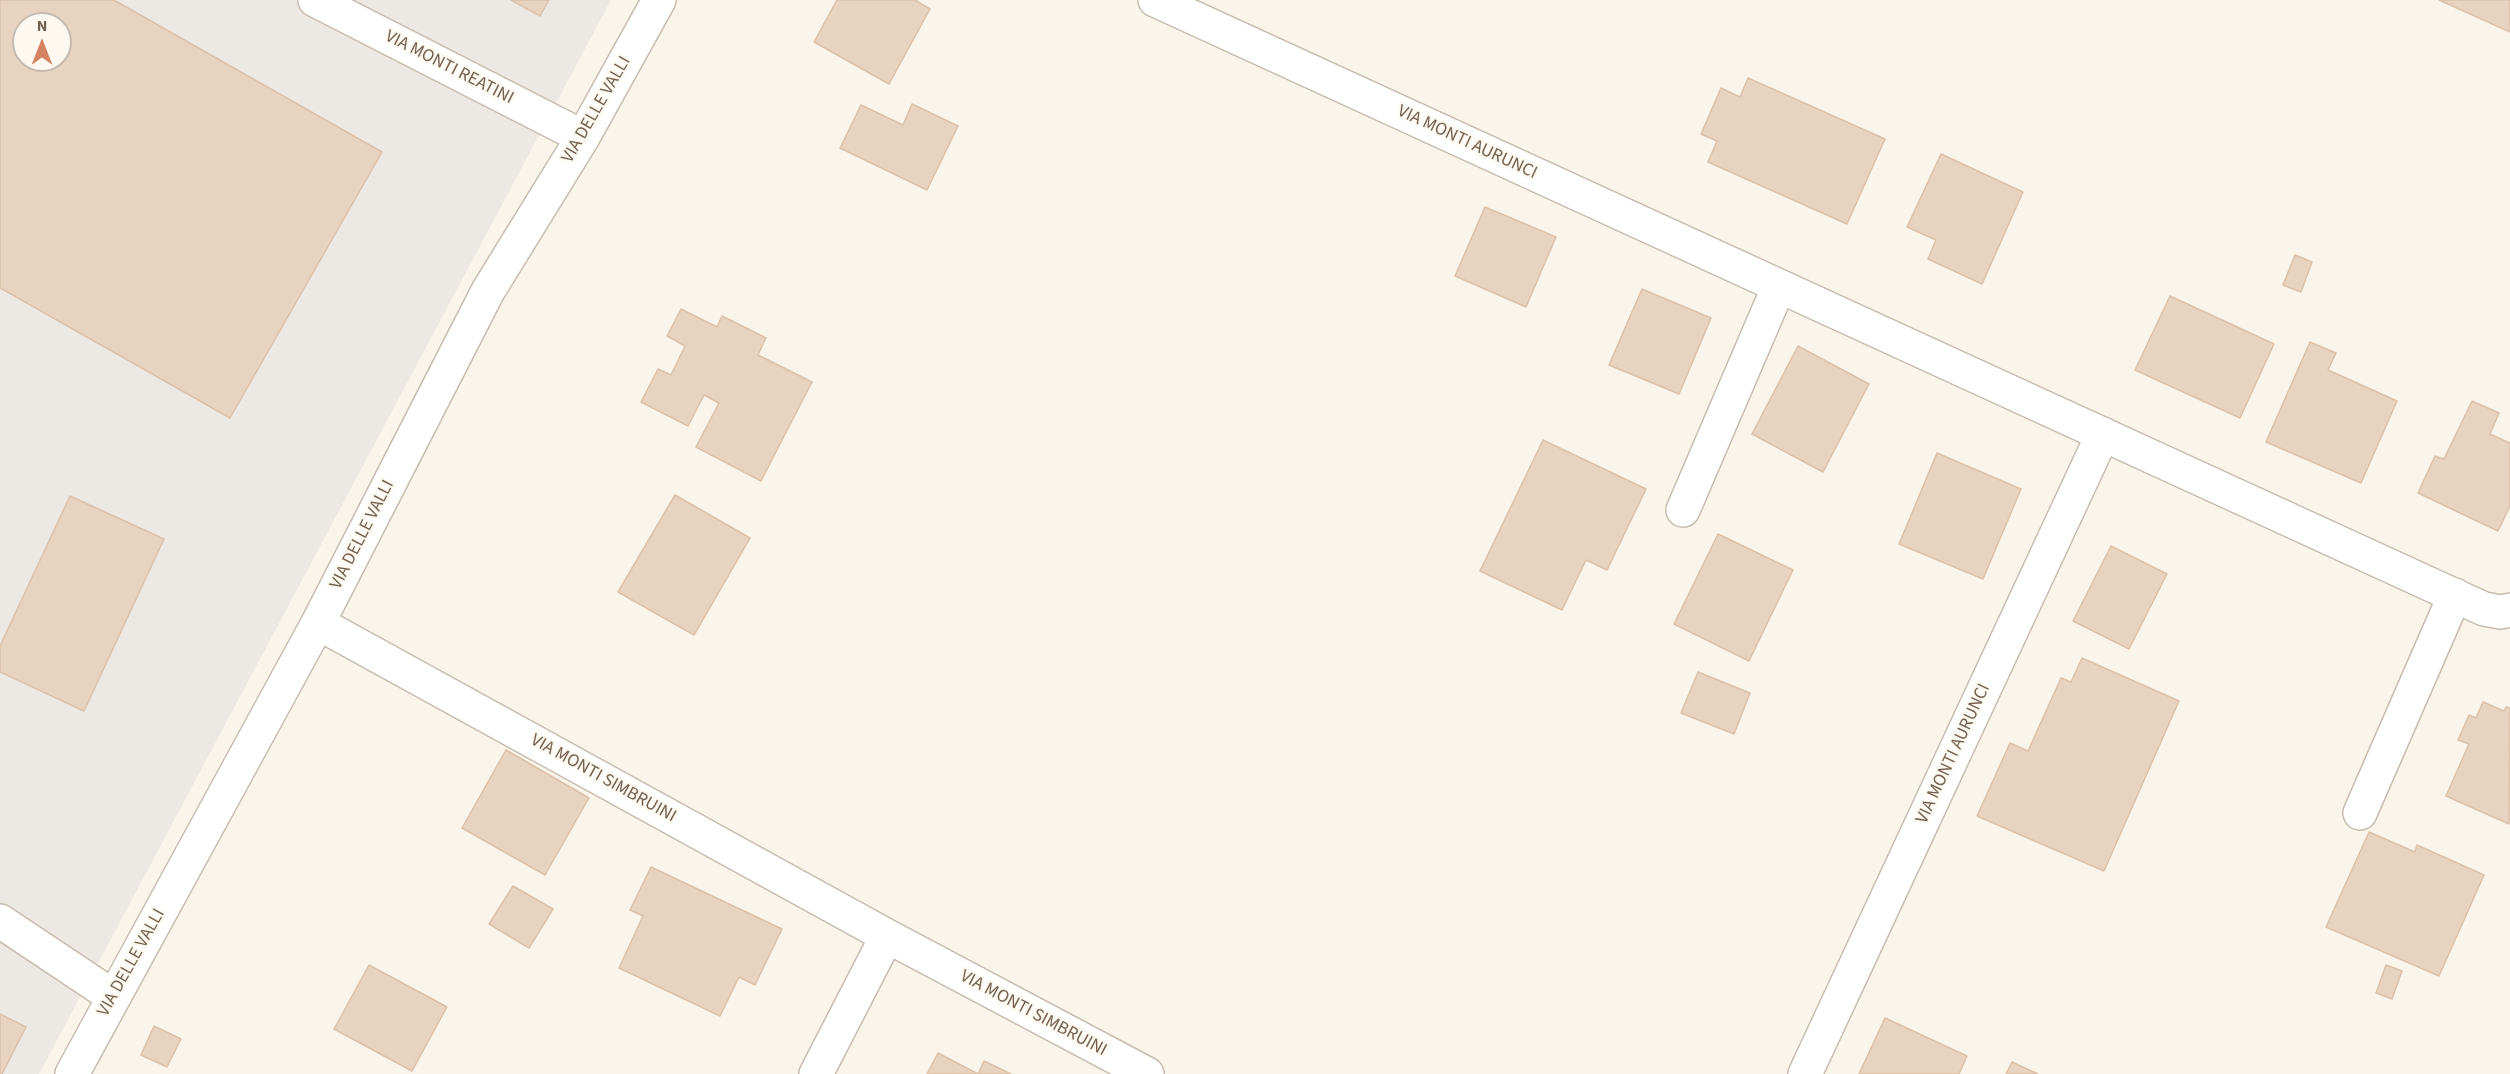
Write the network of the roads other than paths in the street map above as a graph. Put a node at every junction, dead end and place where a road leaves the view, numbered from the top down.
1 (315, 0) edge
2 (659, 0) edge
3 (1155, 0) edge
4 (583, 137) junction
5 (1779, 286) junction
6 (2103, 434) junction
7 (1683, 510) dead end
8 (2455, 595) junction
9 (2510, 610) edge
10 (318, 623) junction
11 (2360, 813) dead end
12 (0, 921) edge
13 (887, 936) junction
14 (114, 997) junction
15 (72, 1074) edge
16 (816, 1074) edge
17 (1147, 1074) edge
18 (1805, 1074) edge

1 - 4 street, VIA MONTI REATINI
2 - 4 street, VIA DELLE VALLI
3 - 5 street, VIA MONTI AURUNCI
4 - 10 street, VIA DELLE VALLI
5 - 6 street, VIA MONTI AURUNCI
5 - 7 street
6 - 8 street, VIA MONTI AURUNCI
6 - 18 street, VIA MONTI AURUNCI
8 - 9 street, VIA MONTI AURUNCI
8 - 11 street
10 - 13 street, VIA MONTI SIMBRUINI
10 - 14 street, VIA DELLE VALLI
12 - 14 street
13 - 16 street
13 - 17 street, VIA MONTI SIMBRUINI
14 - 15 street, VIA DELLE VALLI

